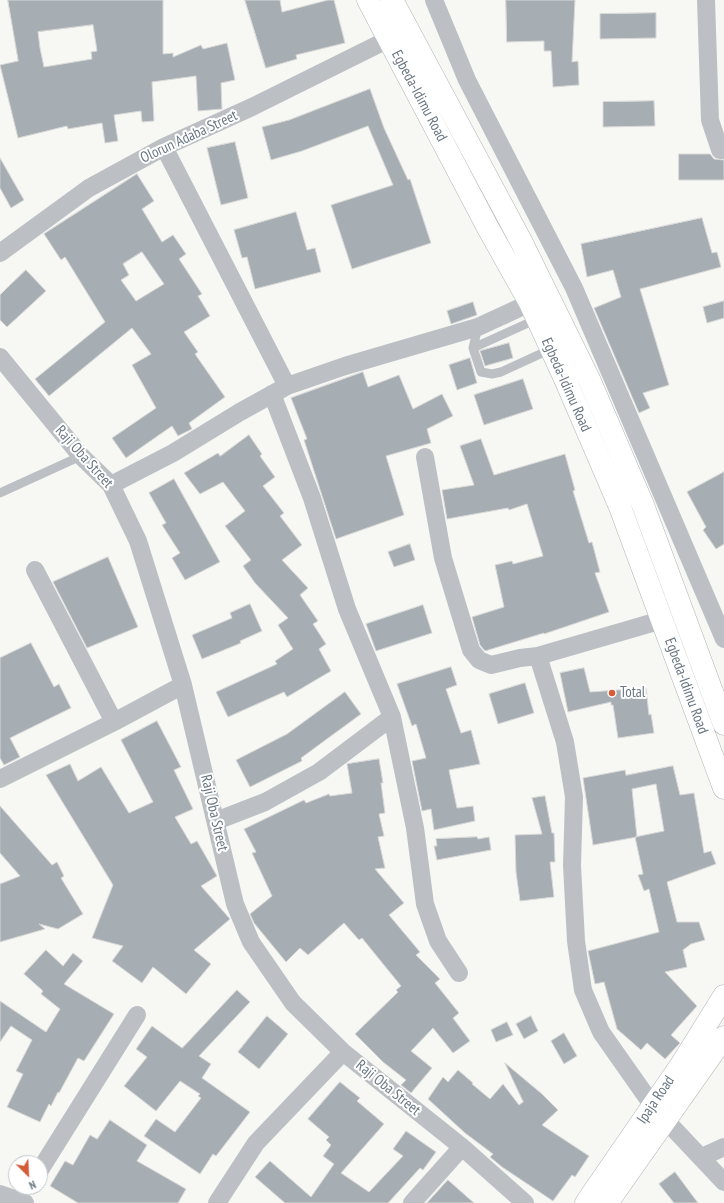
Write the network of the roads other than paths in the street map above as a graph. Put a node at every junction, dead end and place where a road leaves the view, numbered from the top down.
1 (368, 0) edge
2 (392, 0) edge
3 (434, 0) edge
4 (706, 0) edge
5 (389, 39) junction
6 (164, 147) junction
7 (724, 150) edge
8 (0, 253) edge
9 (533, 311) junction
10 (478, 327) junction
11 (473, 348) junction
12 (551, 348) junction
13 (0, 357) edge
14 (280, 390) junction
15 (80, 456) junction
16 (425, 457) dead end
17 (111, 485) junction
18 (0, 493) edge
19 (35, 570) dead end
20 (662, 620) junction
21 (724, 639) edge
22 (538, 656) junction
23 (183, 685) junction
24 (392, 717) junction
25 (114, 722) junction
26 (724, 724) edge
27 (0, 780) edge
28 (724, 788) edge
29 (216, 821) junction
30 (459, 973) dead end
31 (724, 996) edge
32 (137, 1016) dead end
33 (724, 1037) edge
34 (343, 1052) junction
35 (657, 1110) junction
36 (462, 1147) junction
37 (724, 1147) edge
38 (48, 1157) edge
39 (702, 1157) junction
40 (724, 1182) edge
41 (0, 1194) edge
42 (25, 1197) edge
43 (217, 1203) edge
44 (412, 1203) edge
45 (525, 1203) edge
46 (586, 1203) edge
47 (607, 1203) edge

1 - 5 main road, Egbeda-Idimu Road
2 - 26 main road, Egbeda-Idimu Road
3 - 21 street
4 - 7 street
5 - 6 street, Olorun Adaba Street
5 - 9 main road, Egbeda-Idimu Road
6 - 8 street, Olorun Adaba Street
6 - 14 street
9 - 10 street
9 - 11 lane
9 - 12 main road, Egbeda-Idimu Road
10 - 11 lane
10 - 14 street
11 - 12 lane
12 - 20 main road, Egbeda-Idimu Road
13 - 15 street, Raji Oba Street
14 - 17 street
14 - 24 street
15 - 17 street, Raji Oba Street
15 - 18 lane
16 - 22 street
17 - 23 street, Raji Oba Street
19 - 25 street
20 - 22 street
20 - 28 main road, Egbeda-Idimu Road
22 - 35 street
23 - 25 street
23 - 29 street, Raji Oba Street
24 - 29 street
24 - 30 street
25 - 27 street
29 - 34 street, Raji Oba Street
31 - 35 main road, Ipaja Road
32 - 38 street
33 - 35 main road, Ipaja Road
34 - 36 street, Raji Oba Street
34 - 43 street
35 - 39 street
35 - 46 main road, Ipaja Road
35 - 47 main road, Ipaja Road
36 - 44 street
36 - 45 street, Raji Oba Street
37 - 39 street
39 - 40 street
41 - 42 street

